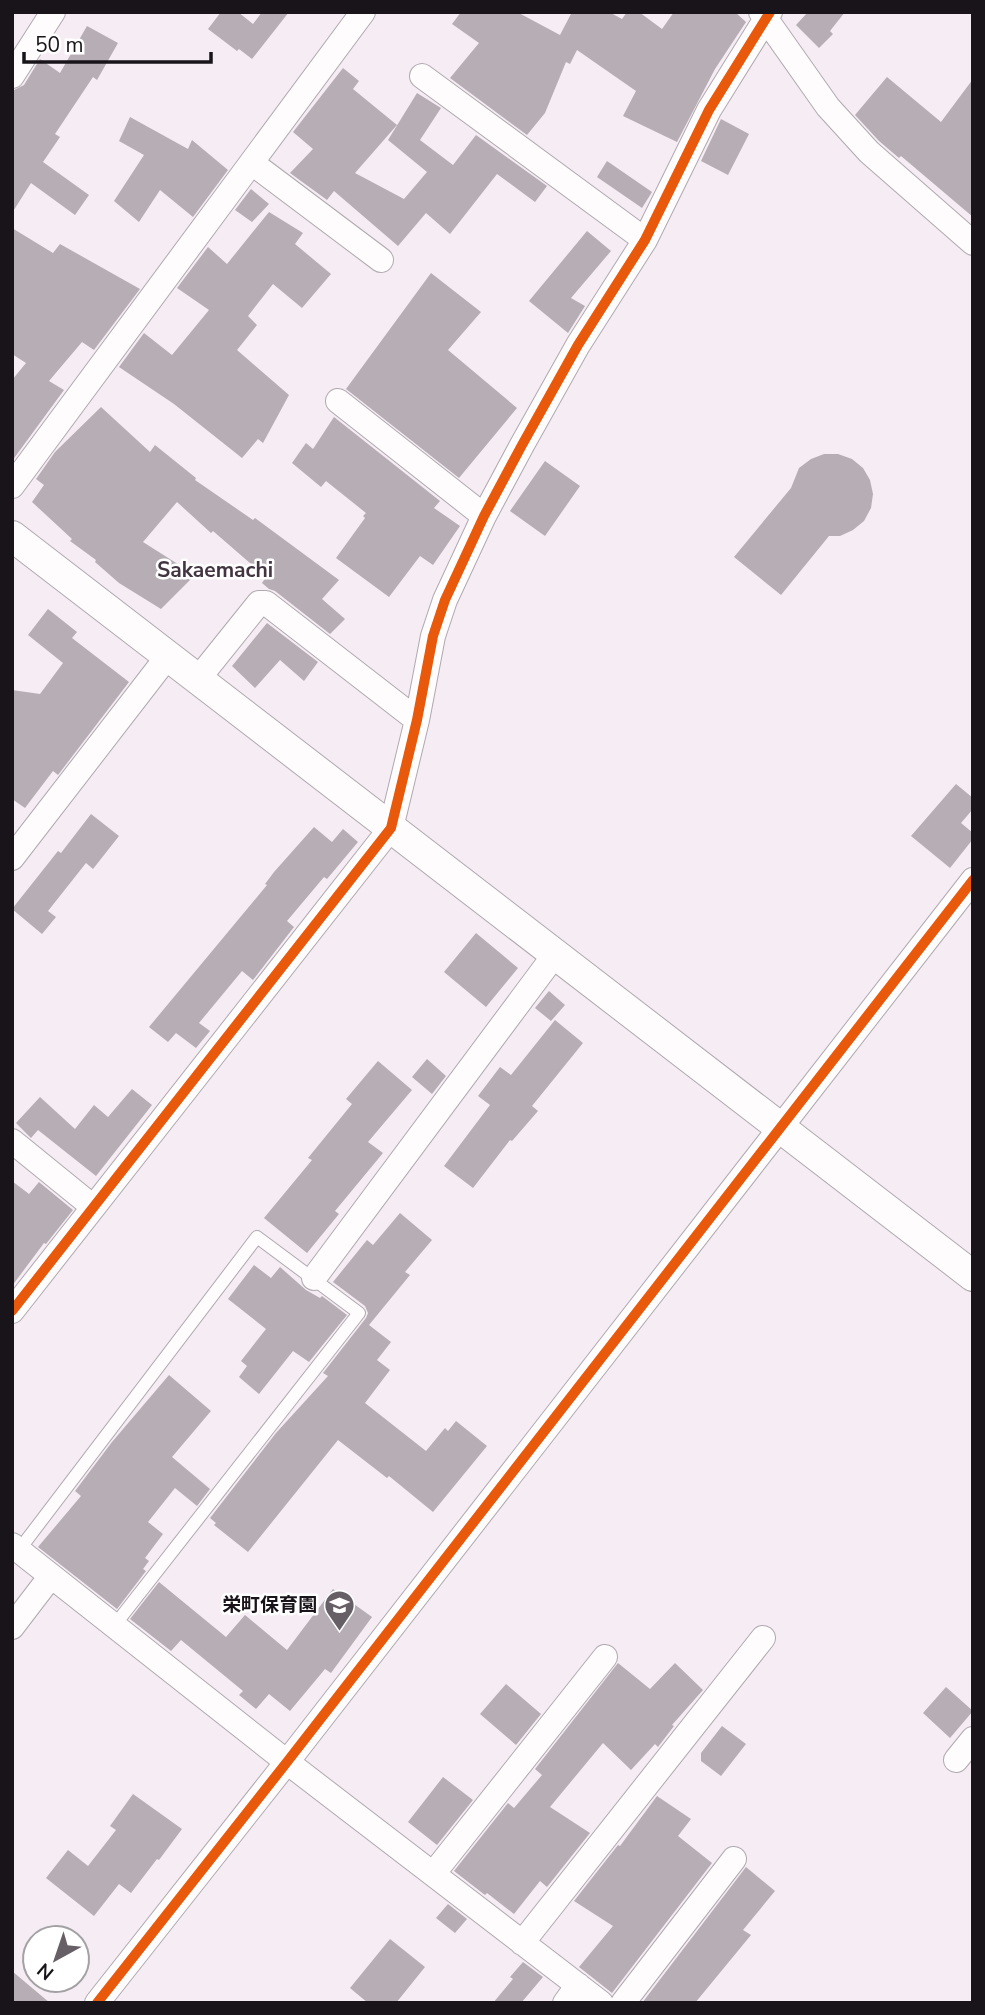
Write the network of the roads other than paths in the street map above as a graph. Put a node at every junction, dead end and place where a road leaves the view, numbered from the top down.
1 (53, 12) edge
2 (363, 12) edge
3 (766, 14) edge
4 (12, 76) edge
5 (422, 76) dead end
6 (253, 163) junction
7 (645, 240) junction
8 (973, 243) edge
9 (381, 260) dead end
10 (338, 401) dead end
11 (12, 486) edge
12 (484, 516) junction
13 (12, 536) edge
14 (169, 656) junction
15 (198, 679) junction
16 (418, 720) junction
17 (391, 828) junction
18 (12, 858) edge
19 (973, 880) edge
20 (556, 953) junction
21 (780, 1127) junction
22 (12, 1141) edge
23 (92, 1206) junction
24 (973, 1276) edge
25 (314, 1278) junction
26 (12, 1311) edge
27 (15, 1548) edge
28 (51, 1576) junction
29 (114, 1626) junction
30 (12, 1627) edge
31 (763, 1638) dead end
32 (605, 1657) dead end
33 (973, 1739) edge
34 (956, 1760) dead end
35 (287, 1762) junction
36 (734, 1859) dead end
37 (433, 1874) junction
38 (522, 1943) junction
39 (572, 1994) edge
40 (96, 2003) edge
41 (601, 2003) edge
42 (623, 2003) edge

1 - 4 street
2 - 6 street
3 - 7 street
3 - 8 street
5 - 7 street
6 - 9 street
6 - 11 street
7 - 12 street
10 - 12 street
12 - 16 street
13 - 14 street
14 - 15 street
14 - 18 street
15 - 16 street
15 - 17 street
16 - 17 street
17 - 20 street
17 - 23 street
19 - 21 street
20 - 21 street
20 - 25 street
21 - 24 street
21 - 35 street
22 - 23 street
23 - 26 street
25 - 27 lane
25 - 29 lane
27 - 28 street
28 - 29 street
28 - 30 street
29 - 35 street
31 - 38 street
32 - 37 street
33 - 34 street
35 - 37 street
35 - 40 street
36 - 42 street
37 - 38 street
38 - 39 street
39 - 41 street

